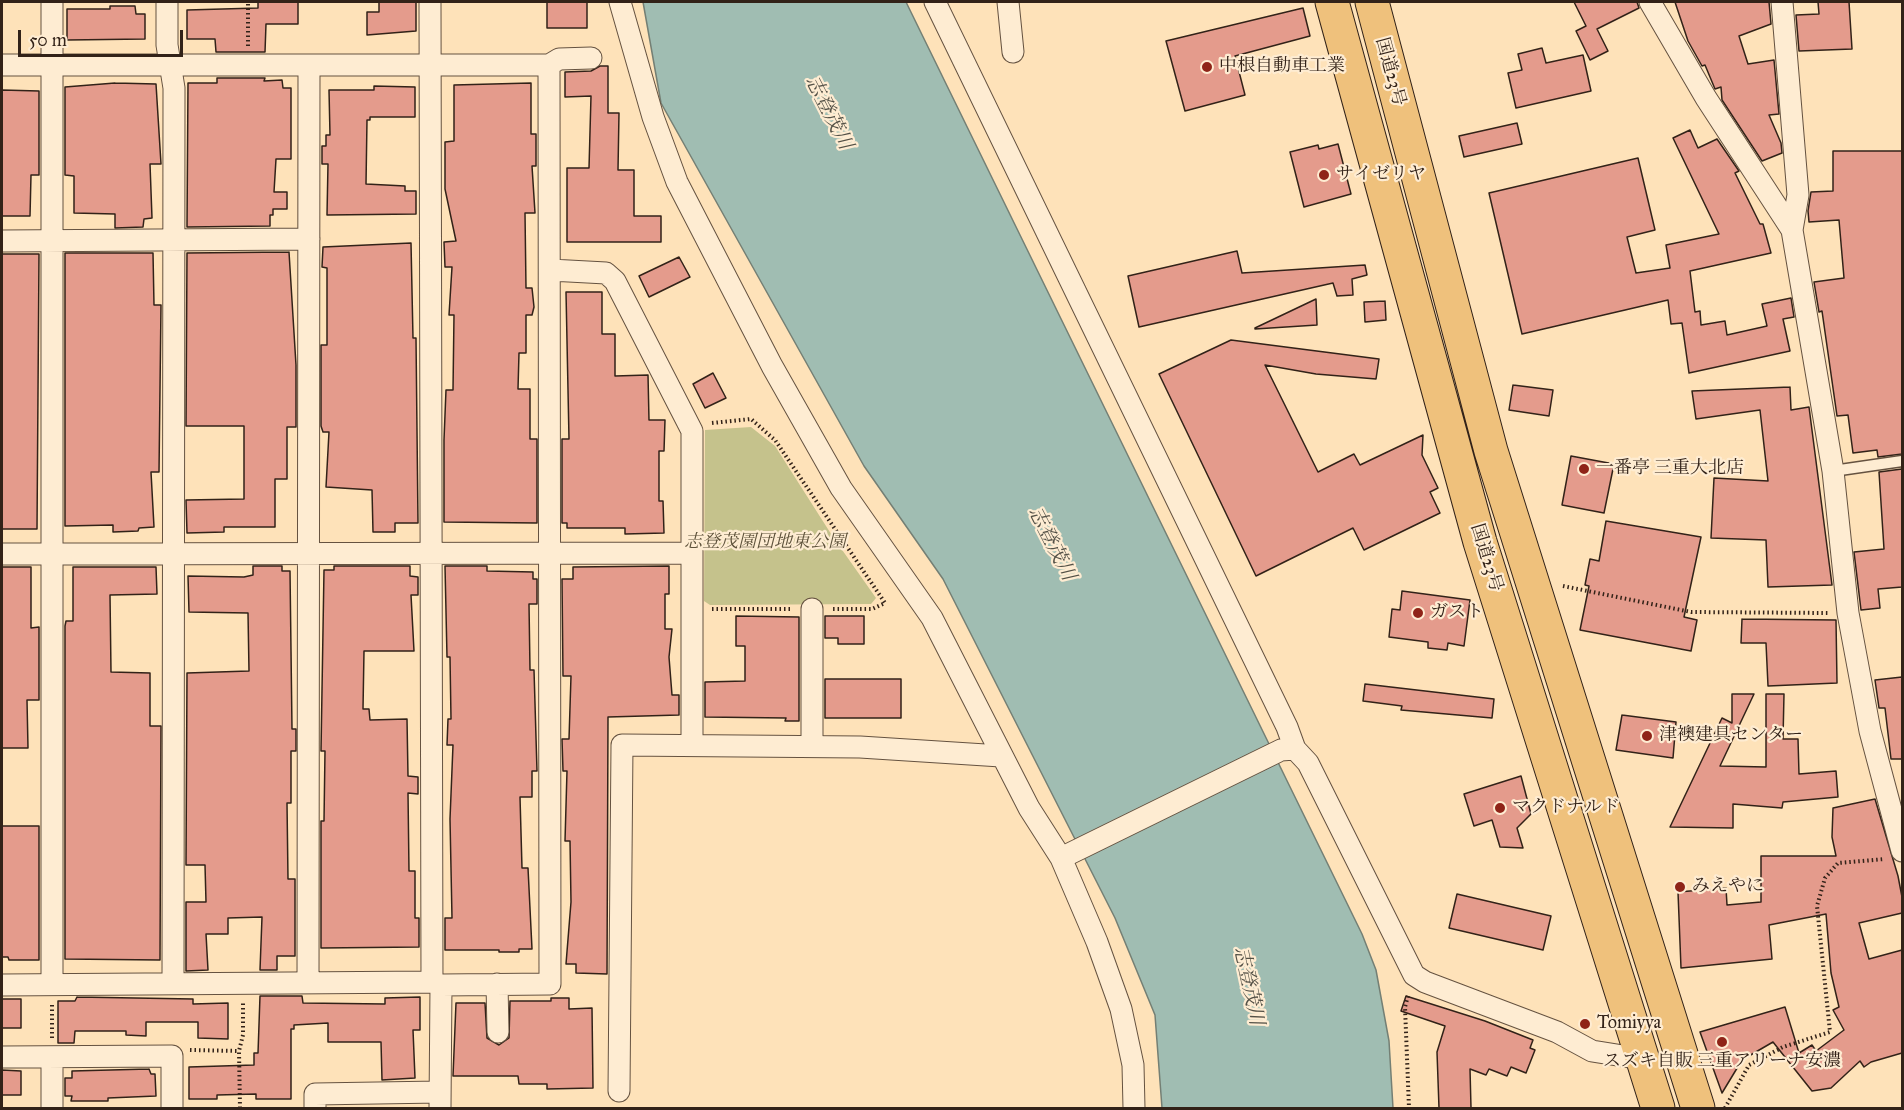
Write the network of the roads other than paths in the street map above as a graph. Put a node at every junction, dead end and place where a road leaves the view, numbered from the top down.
1 (52, 2) edge
2 (167, 2) edge
3 (430, 2) edge
4 (620, 2) edge
5 (935, 2) edge
6 (1008, 2) edge
7 (1332, 2) edge
8 (1372, 2) edge
9 (1650, 2) edge
10 (1782, 2) edge
11 (1013, 52) dead end
12 (591, 58) dead end
13 (2, 65) edge
14 (52, 65) junction
15 (170, 65) junction
16 (309, 65) junction
17 (430, 65) junction
18 (549, 65) junction
19 (1792, 230) junction
20 (309, 238) junction
21 (174, 240) junction
22 (2, 241) edge
23 (52, 241) junction
24 (550, 270) junction
25 (1902, 461) edge
26 (1833, 471) junction
27 (430, 553) junction
28 (549, 553) junction
29 (692, 553) junction
30 (2, 554) edge
31 (52, 554) junction
32 (173, 554) junction
33 (309, 554) junction
34 (812, 609) road end
35 (692, 745) junction
36 (812, 746) junction
37 (1288, 749) junction
38 (1001, 756) junction
39 (1899, 845) edge
40 (1065, 856) junction
41 (308, 983) junction
42 (437, 983) junction
43 (52, 984) junction
44 (173, 984) junction
45 (497, 984) junction
46 (2, 985) edge
47 (498, 1032) dead end
48 (2, 1057) edge
49 (52, 1057) junction
50 (1642, 1059) junction
51 (618, 1091) dead end
52 (440, 1100) edge
53 (52, 1108) edge
54 (172, 1108) edge
55 (315, 1108) edge
56 (1134, 1108) edge
57 (1658, 1108) edge
58 (1698, 1108) edge

1 - 14 street
2 - 15 street
3 - 17 street
4 - 38 street
5 - 37 street
6 - 11 street
7 - 50 highway, 国道23号
8 - 58 highway, 国道23号
9 - 19 street
10 - 19 street
12 - 18 street
13 - 14 street
14 - 15 street
14 - 23 street
15 - 16 street
15 - 21 street
16 - 17 street
16 - 20 street
17 - 18 street
17 - 27 street
18 - 24 street
19 - 26 street
20 - 21 street
20 - 33 street
21 - 23 street
21 - 32 street
22 - 23 street
23 - 31 street
24 - 28 street
24 - 29 street
25 - 26 lane
26 - 39 street
27 - 28 street
27 - 33 street
27 - 42 street
28 - 29 street
28 - 45 street
29 - 35 street
30 - 31 street
31 - 32 street
31 - 43 street
32 - 33 street
32 - 44 street
33 - 41 street
34 - 36 street
35 - 36 street
35 - 51 street
36 - 38 street
37 - 40 street
37 - 50 street
38 - 40 street
40 - 56 street
41 - 42 street
41 - 44 street
42 - 45 street
42 - 52 street
43 - 44 street
43 - 46 street
45 - 47 street
48 - 49 street
49 - 53 street
49 - 54 street
50 - 57 highway, 国道23号
52 - 55 street

